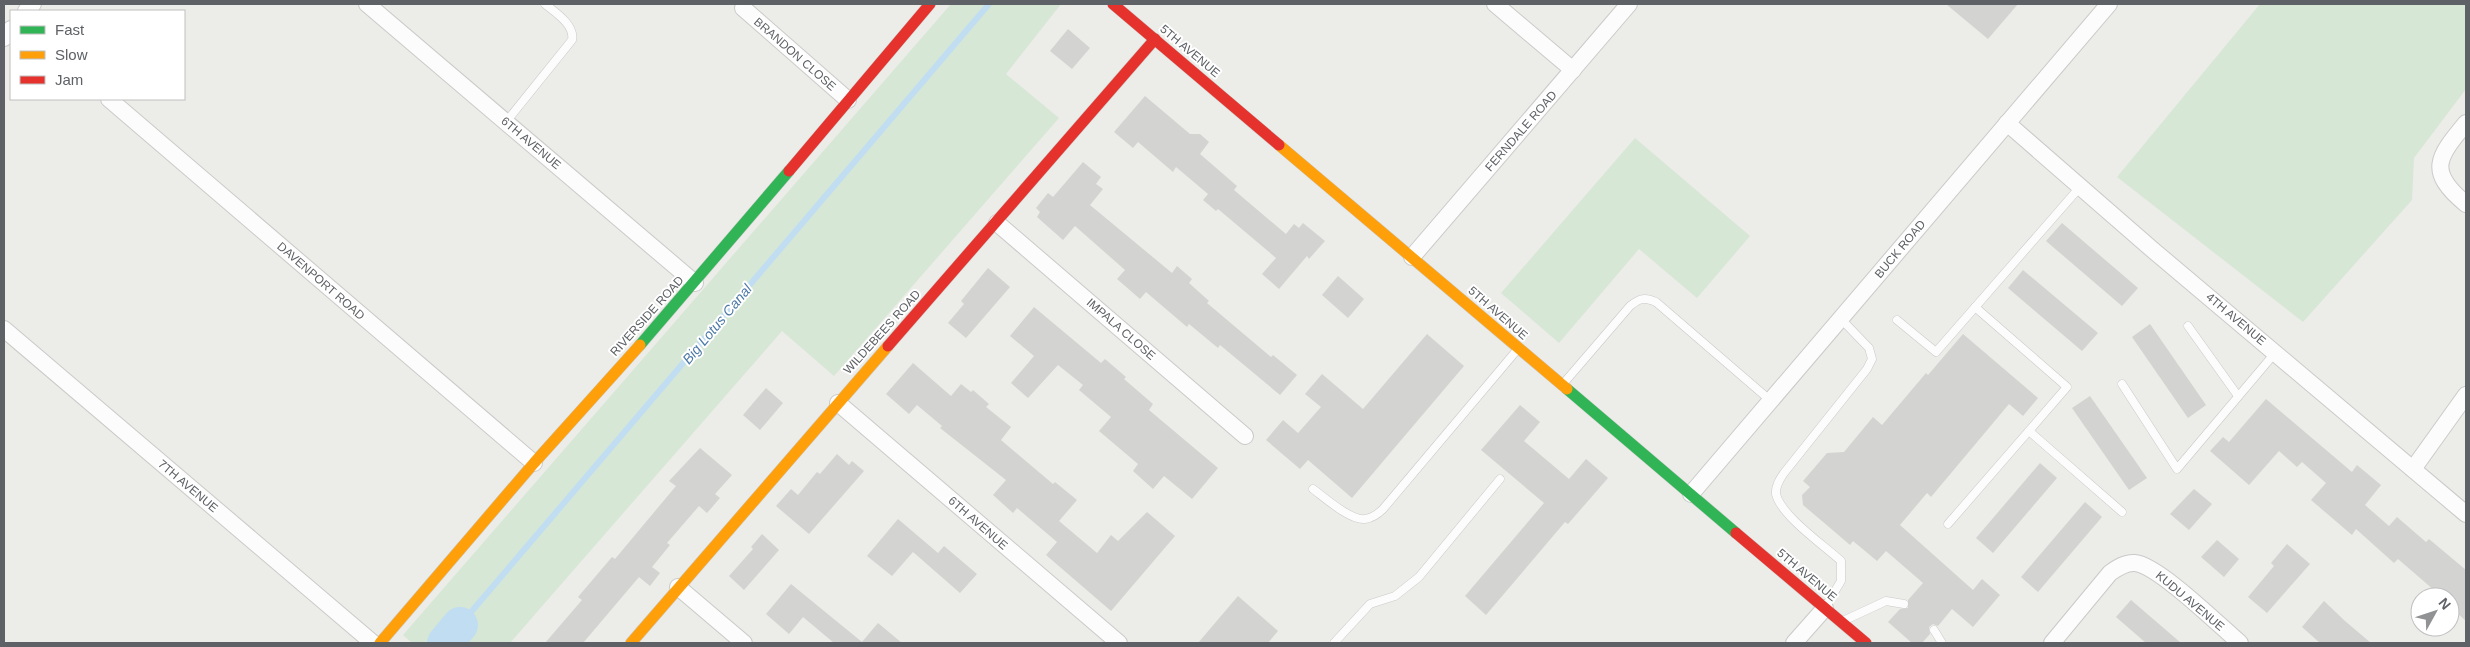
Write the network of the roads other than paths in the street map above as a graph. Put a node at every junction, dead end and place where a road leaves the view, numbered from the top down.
1 (367, 4) edge
2 (545, 4) edge
3 (930, 4) edge
4 (1113, 4) edge
5 (1494, 4) edge
6 (1629, 4) edge
7 (2109, 4) edge
8 (743, 8) dead end
9 (1155, 39) junction
10 (1573, 70) junction
11 (110, 100) edge
12 (848, 100) junction
13 (506, 122) junction
14 (2007, 123) junction
15 (2466, 123) edge
16 (2080, 187) junction
17 (2466, 204) edge
18 (997, 223) junction
19 (1412, 257) junction
20 (695, 283) junction
21 (1975, 307) junction
22 (1841, 319) junction
23 (1897, 320) dead end
24 (2188, 326) dead end
25 (4, 329) edge
26 (1518, 348) junction
27 (2275, 353) junction
28 (2122, 384) dead end
29 (1562, 386) junction
30 (2466, 395) edge
31 (2238, 396) junction
32 (1771, 401) junction
33 (838, 403) junction
34 (2029, 431) junction
35 (1244, 436) dead end
36 (534, 463) junction
37 (2413, 469) junction
38 (1500, 479) dead end
39 (1313, 489) dead end
40 (1692, 494) junction
41 (2122, 512) dead end
42 (2465, 512) edge
43 (1948, 524) dead end
44 (678, 587) junction
45 (1904, 604) dead end
46 (1825, 608) junction
47 (1841, 622) junction
48 (1934, 630) dead end
49 (2059, 641) edge
50 (373, 643) edge
51 (380, 643) edge
52 (631, 643) edge
53 (744, 643) edge
54 (1119, 643) edge
55 (1334, 643) edge
56 (1794, 643) edge
57 (1866, 643) edge
58 (1942, 643) edge
59 (2240, 643) edge

1 - 13 street, 6TH AVENUE
2 - 13 lane
3 - 12 street, RIVERSIDE ROAD
4 - 9 street, 5TH AVENUE
5 - 10 street
6 - 10 street, FERNDALE ROAD
7 - 14 street, BUCK ROAD
8 - 12 street, BRANDON CLOSE
9 - 18 street, WILDEBEES ROAD
9 - 19 street, 5TH AVENUE
10 - 19 street, FERNDALE ROAD
11 - 36 street, DAVENPORT ROAD
12 - 20 street, RIVERSIDE ROAD
13 - 20 street, 6TH AVENUE
14 - 16 street, 4TH AVENUE
14 - 22 street, BUCK ROAD
15 - 17 street
16 - 21 lane
16 - 27 street, 4TH AVENUE
18 - 33 street, WILDEBEES ROAD
18 - 35 street, IMPALA CLOSE
19 - 26 street, 5TH AVENUE
20 - 36 street, RIVERSIDE ROAD
21 - 23 lane
21 - 34 lane
22 - 32 street, BUCK ROAD
22 - 46 lane
24 - 31 lane
25 - 50 street, 7TH AVENUE
26 - 29 street, 5TH AVENUE
26 - 39 lane
27 - 31 lane
27 - 37 street, 4TH AVENUE
28 - 31 lane
29 - 32 lane
29 - 40 street, 5TH AVENUE
30 - 37 street
32 - 40 street, BUCK ROAD
33 - 44 street, WILDEBEES ROAD
33 - 54 street, 6TH AVENUE
34 - 41 lane
34 - 43 lane
36 - 51 street, RIVERSIDE ROAD
37 - 42 street, 4TH AVENUE
38 - 55 lane
40 - 46 street, 5TH AVENUE
44 - 52 street, WILDEBEES ROAD
44 - 53 street
45 - 47 lane
46 - 47 street, 5TH AVENUE
46 - 56 street
47 - 57 street, 5TH AVENUE
48 - 58 lane
49 - 59 street, KUDU AVENUE

